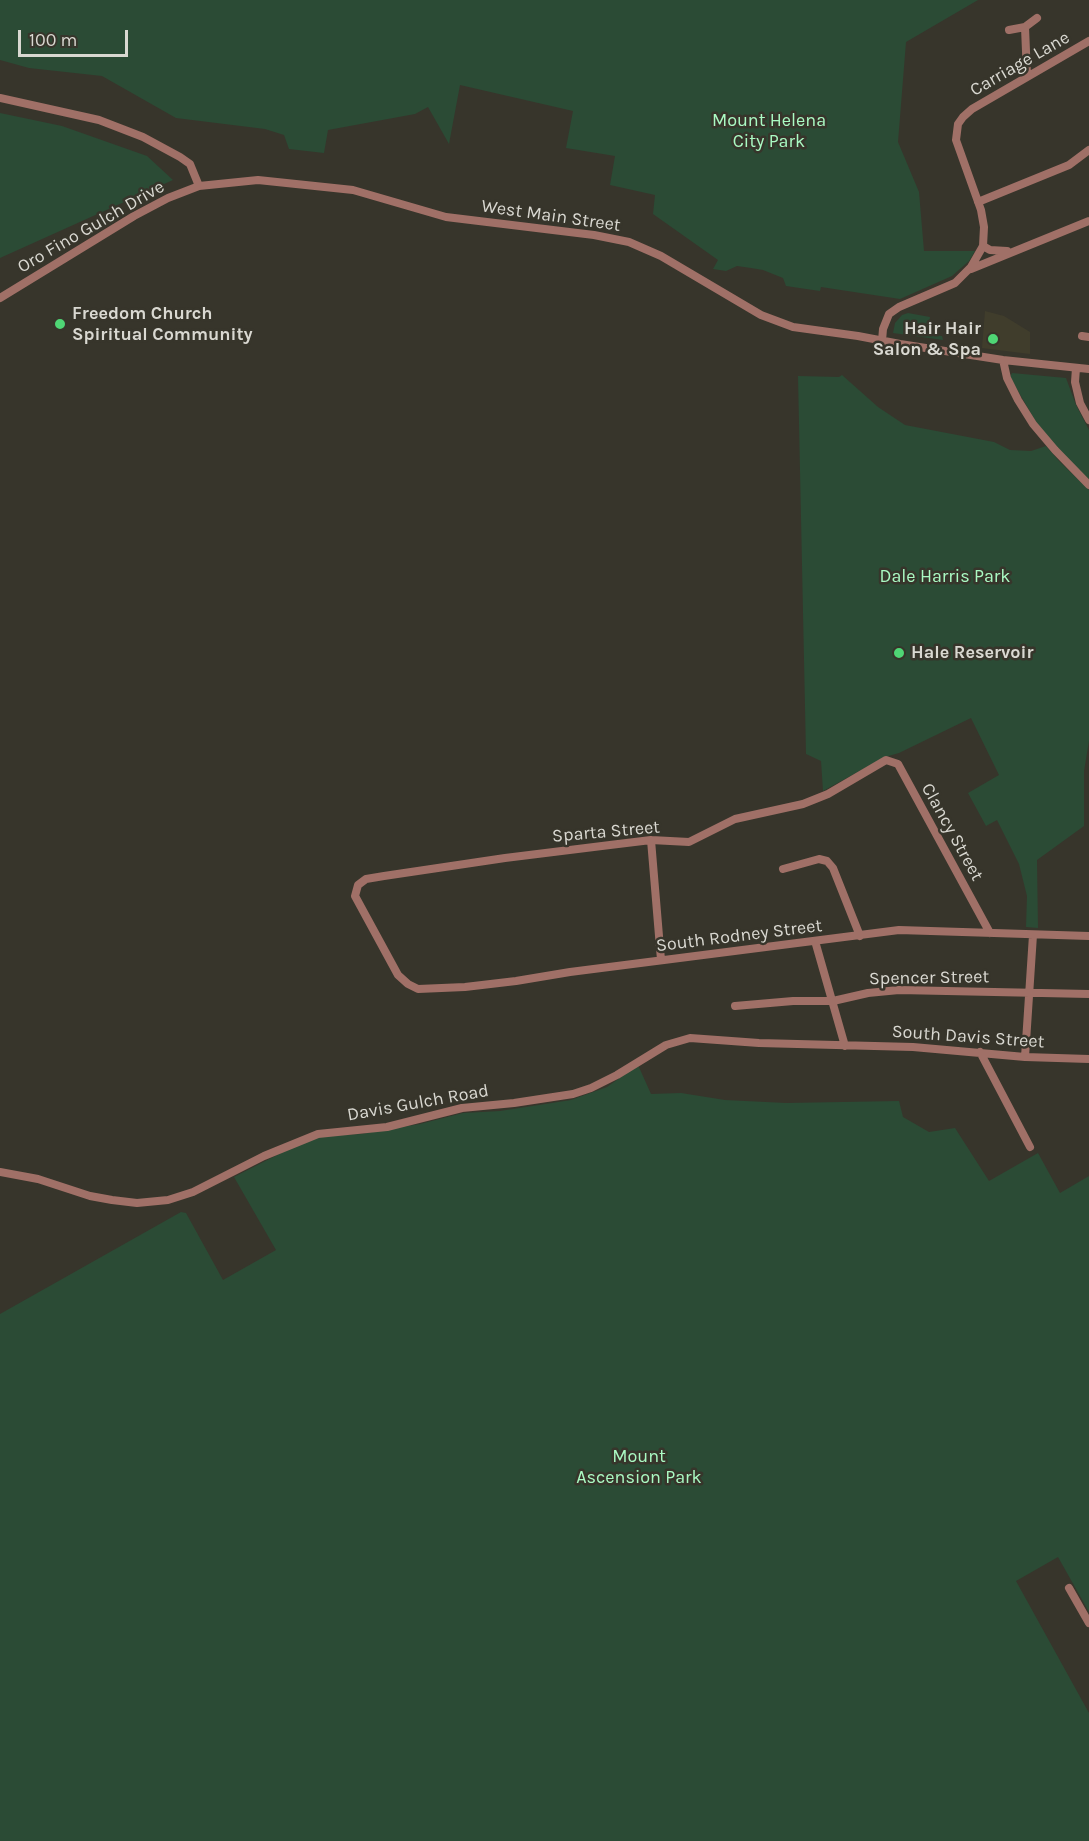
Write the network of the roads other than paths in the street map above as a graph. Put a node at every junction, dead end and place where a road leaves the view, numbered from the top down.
1 (1037, 18) dead end
2 (1025, 27) junction
3 (1010, 30) dead end
4 (1089, 41) edge
5 (1027, 76) junction
6 (0, 98) edge
7 (1089, 150) edge
8 (199, 186) junction
9 (978, 202) junction
10 (1089, 221) edge
11 (983, 246) junction
12 (1015, 250) junction
13 (968, 271) junction
14 (0, 298) edge
15 (882, 341) junction
16 (1003, 360) junction
17 (1076, 368) junction
18 (1089, 369) edge
19 (1089, 420) edge
20 (1089, 485) edge
21 (879, 765) joint
22 (651, 840) junction
23 (783, 869) dead end
24 (990, 933) junction
25 (1033, 935) junction
26 (860, 936) junction
27 (1089, 936) edge
28 (814, 941) junction
29 (661, 960) junction
30 (398, 975) joint
31 (1030, 993) junction
32 (1089, 994) edge
33 (833, 1001) junction
34 (735, 1006) dead end
35 (845, 1046) junction
36 (980, 1052) junction
37 (1025, 1057) junction
38 (1089, 1059) edge
39 (1030, 1147) dead end
40 (0, 1172) edge
41 (1069, 1588) dead end
42 (1089, 1623) edge

1 - 2 street
2 - 3 street
2 - 5 street
4 - 5 street, Carriage Lane
5 - 9 street, Carriage Lane
6 - 8 street
7 - 9 street
8 - 14 street, Oro Fino Gulch Drive
8 - 15 street, West Main Street
9 - 11 street, Carriage Lane
10 - 12 street
11 - 12 street
11 - 13 street
12 - 13 street
13 - 15 street
15 - 16 street, West Main Street
16 - 17 street, West Main Street
16 - 20 street
17 - 18 street, West Main Street
17 - 19 street
21 - 22 street, Sparta Street
21 - 24 street, Clancy Street
22 - 29 street
22 - 30 street, Sparta Street
23 - 26 street
24 - 25 street, South Rodney Street
24 - 26 street, South Rodney Street
25 - 27 street, South Rodney Street
25 - 31 street
26 - 28 street, South Rodney Street
28 - 29 street, South Rodney Street
28 - 33 street
29 - 30 street, South Rodney Street
31 - 32 street, Spencer Street
31 - 33 street, Spencer Street
31 - 37 street
33 - 34 street, Spencer Street
33 - 35 street
35 - 36 street, South Davis Street
35 - 40 street, Davis Gulch Road
36 - 37 street, South Davis Street
36 - 39 street
37 - 38 street, South Davis Street
41 - 42 street

